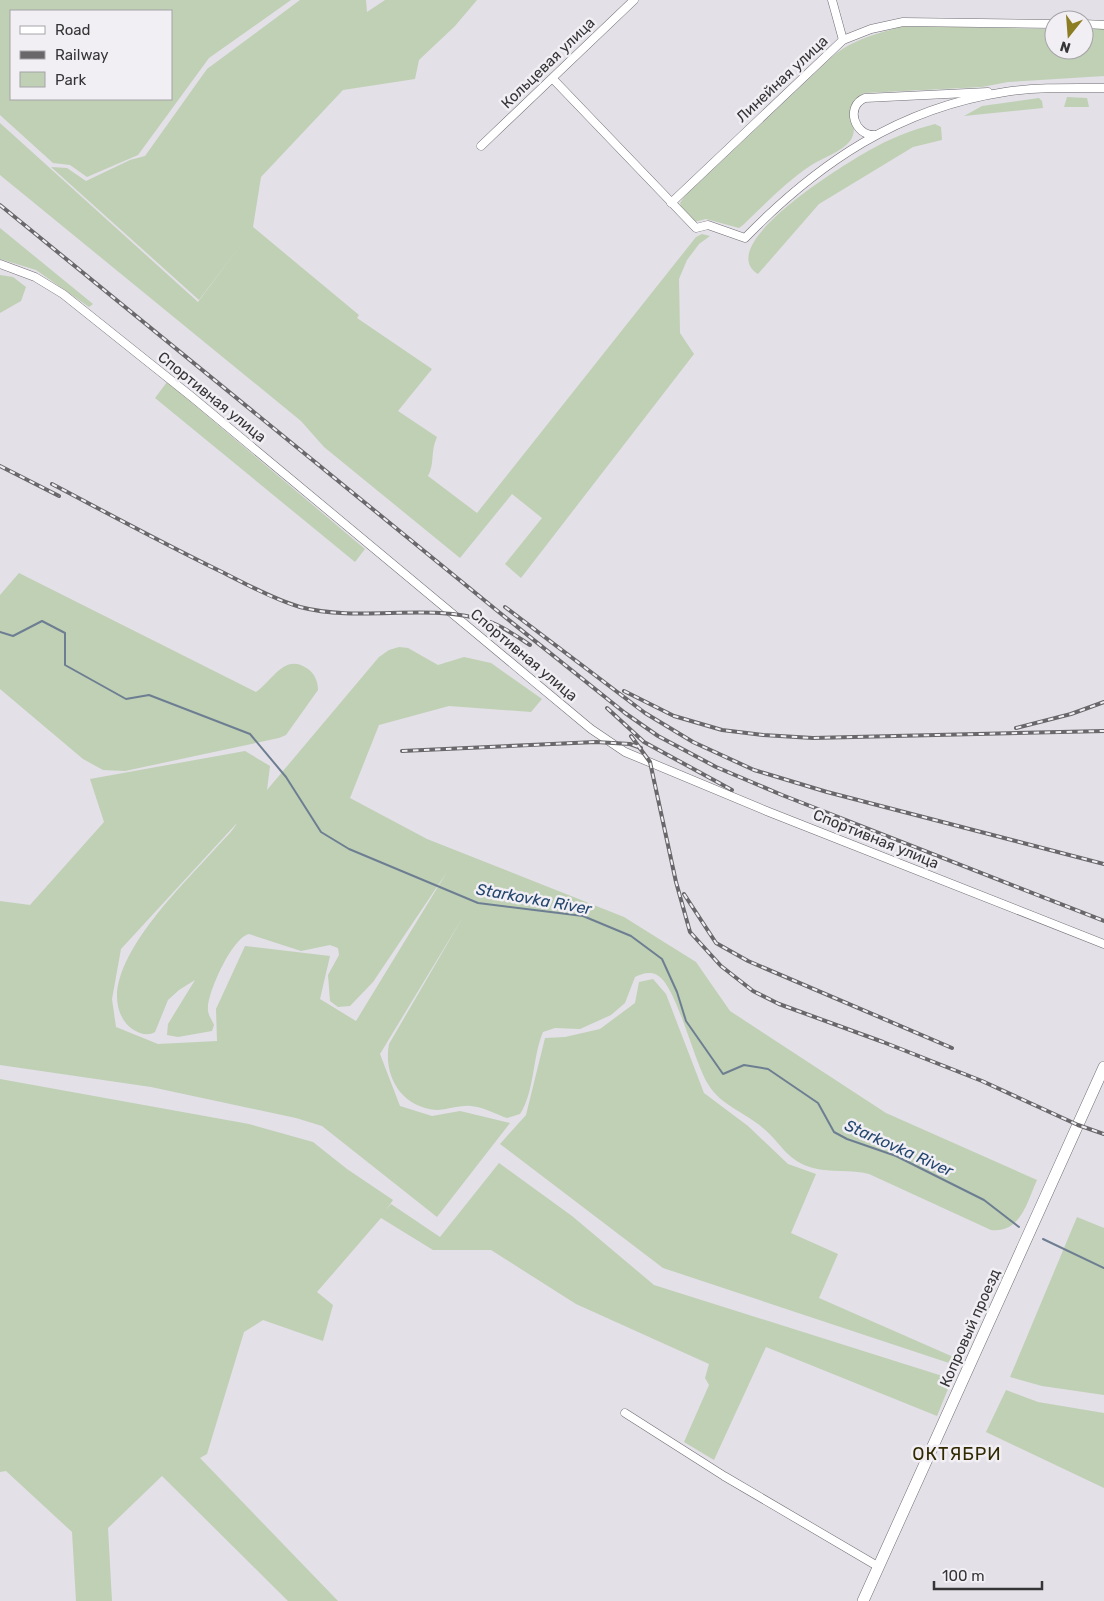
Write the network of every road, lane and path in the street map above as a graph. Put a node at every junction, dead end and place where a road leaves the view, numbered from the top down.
1 (634, 0) edge
2 (832, 0) edge
3 (1044, 24) edge
4 (843, 40) junction
5 (553, 79) junction
6 (1104, 88) edge
7 (1008, 92) junction
8 (875, 134) junction
9 (480, 146) dead end
10 (671, 203) junction
11 (0, 264) edge
12 (1104, 944) edge
13 (1104, 1067) edge
14 (625, 1413) dead end
15 (879, 1567) junction
16 (863, 1601) edge

1 - 5 street, Кольцевая улица
2 - 4 street
3 - 4 street, Линейная улица
4 - 10 street, Линейная улица
5 - 9 street, Кольцевая улица
5 - 10 street
6 - 7 street
7 - 8 street
7 - 8 street
8 - 10 street
11 - 12 street, Спортивная улица
13 - 15 main road, Копровый проезд
14 - 15 street
15 - 16 main road, Копровый проезд

